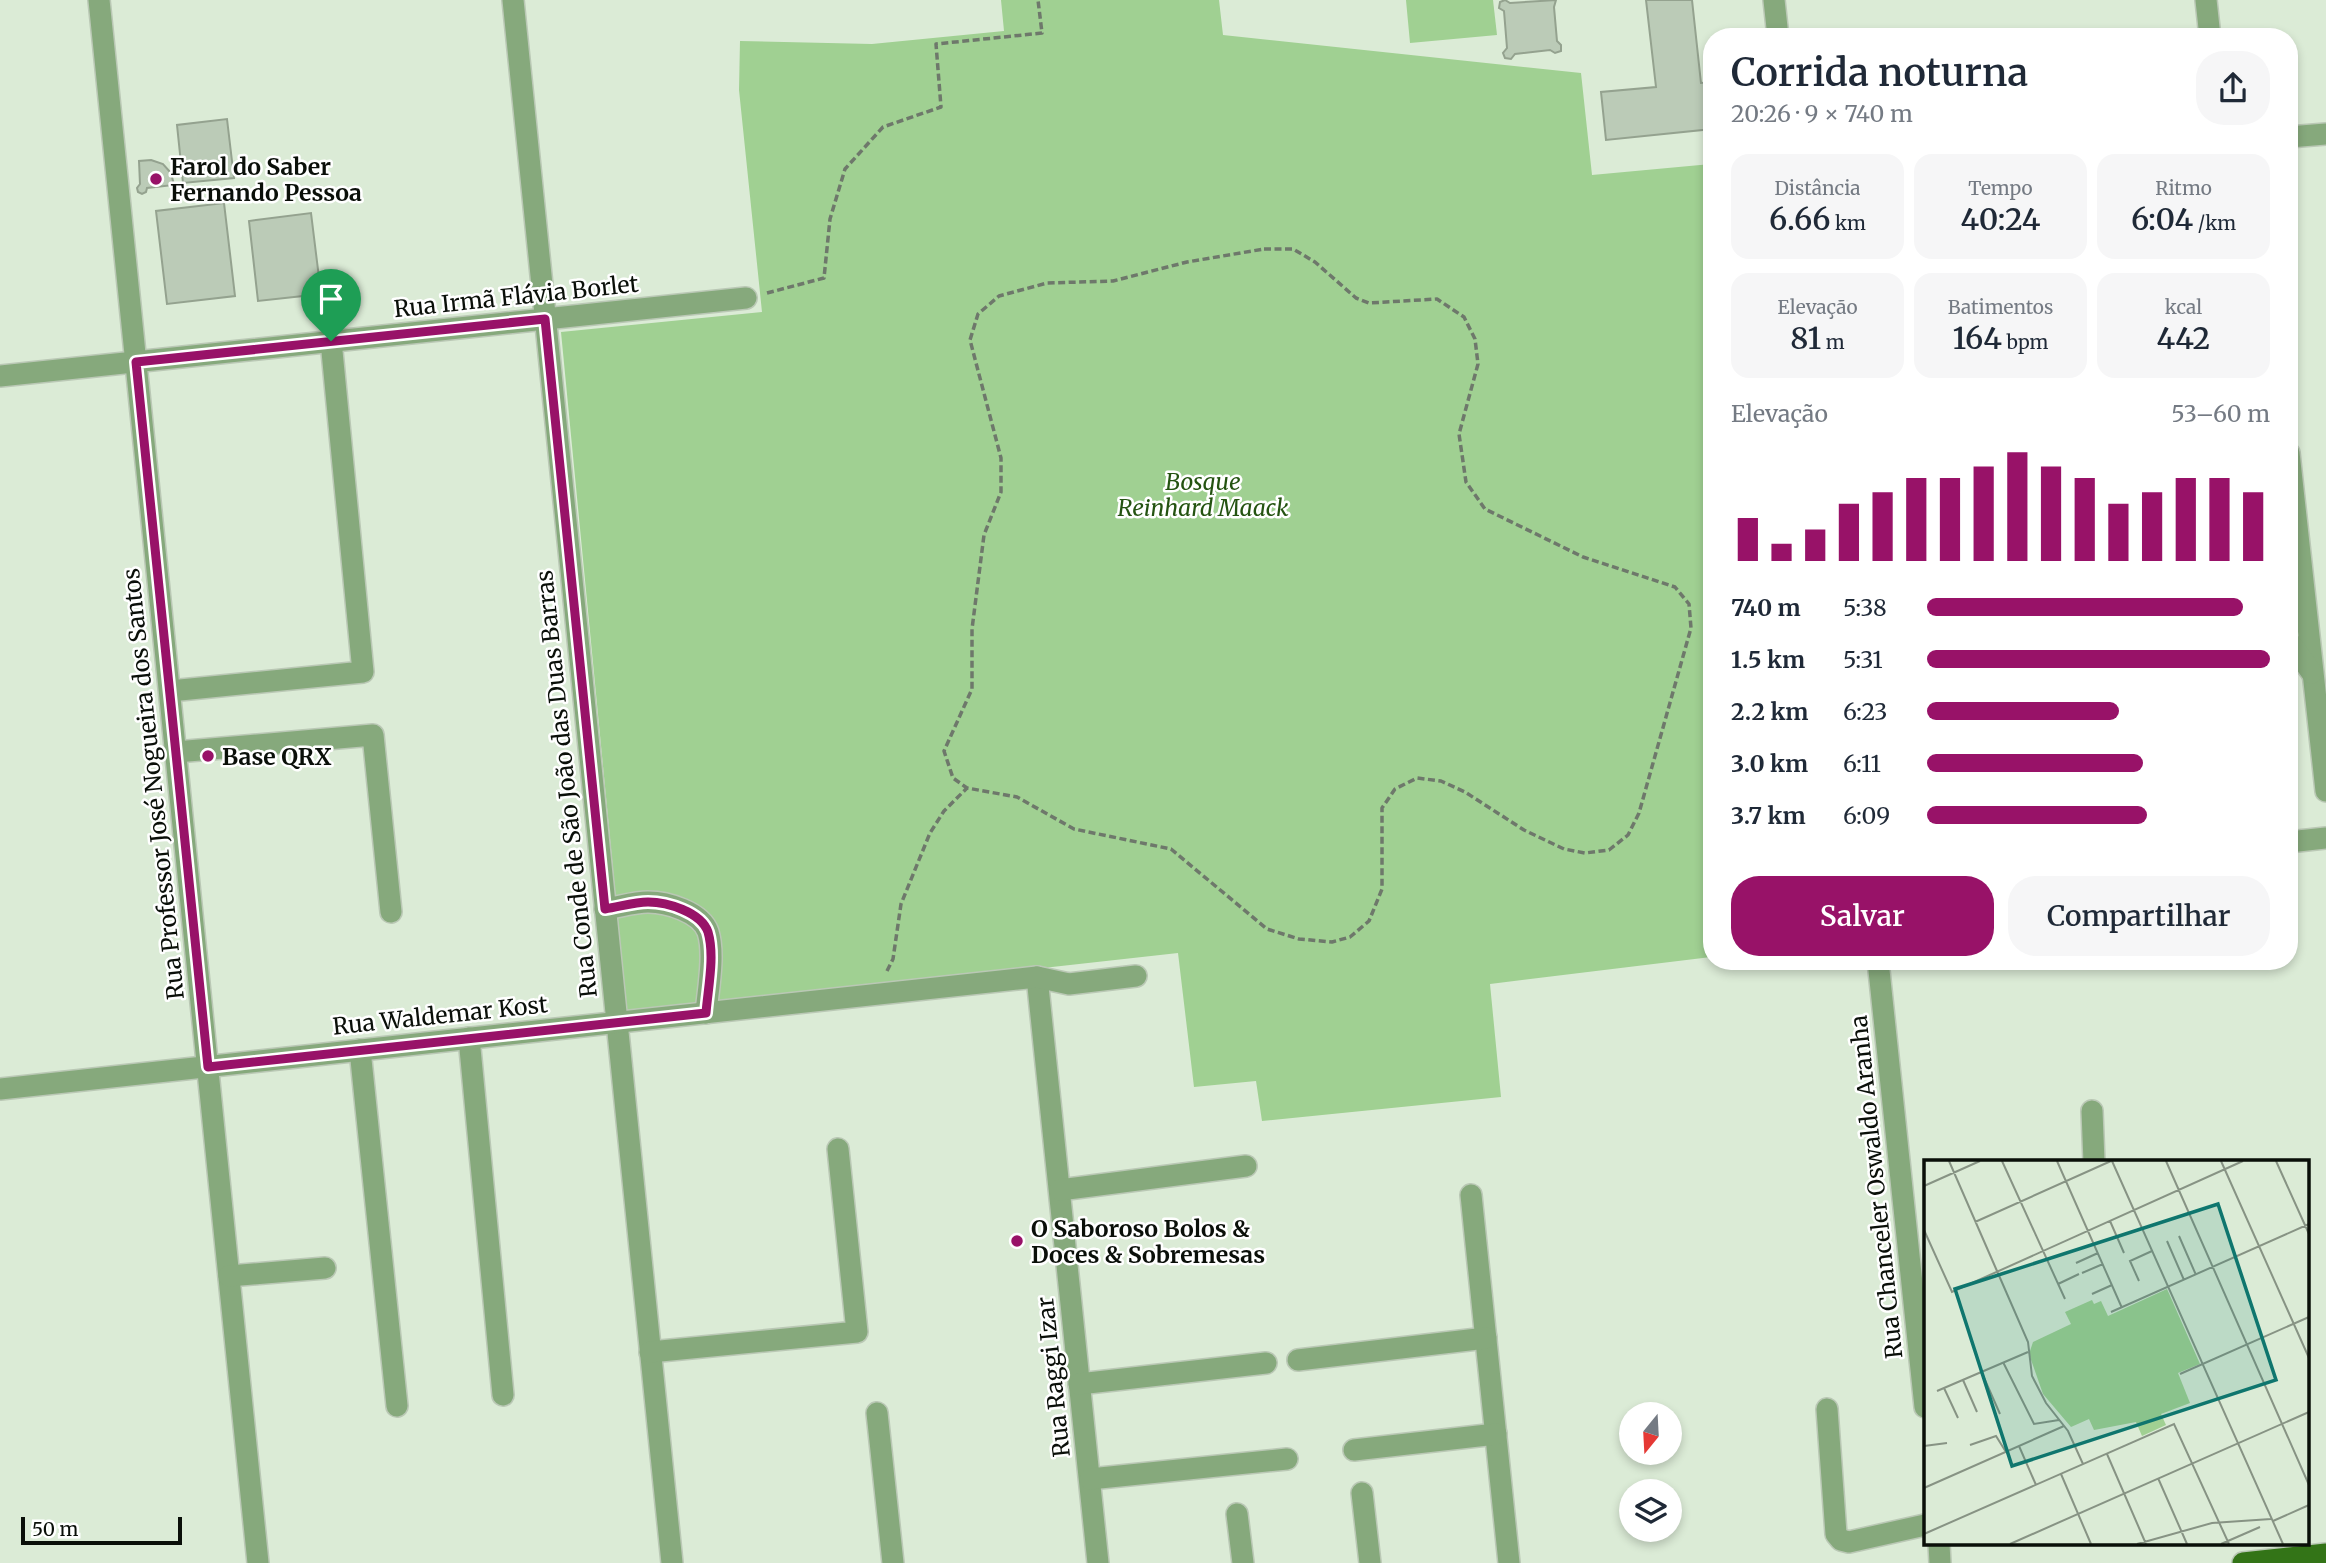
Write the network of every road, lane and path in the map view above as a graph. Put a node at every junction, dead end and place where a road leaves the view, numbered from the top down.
1 (99, 0) edge
2 (513, 0) edge
3 (1038, 0) edge
4 (1774, 0) edge
5 (2206, 0) edge
6 (1777, 28) edge
7 (2209, 28) edge
8 (2326, 134) edge
9 (2298, 136) edge
10 (746, 298) joint
11 (545, 319) junction
12 (331, 341) junction
13 (136, 362) junction
14 (0, 376) edge
15 (2298, 536) edge
16 (2302, 573) junction
17 (2298, 581) edge
18 (2298, 654) edge
19 (2313, 675) junction
20 (170, 691) junction
21 (176, 752) junction
22 (967, 788) junction
23 (2326, 791) edge
24 (2326, 838) edge
25 (2298, 841) edge
26 (605, 909) junction
27 (391, 912) dead end
28 (1879, 970) edge
29 (1136, 976) dead end
30 (1037, 977) junction
31 (882, 981) dead end
32 (706, 1013) junction
33 (617, 1023) junction
34 (469, 1038) junction
35 (360, 1050) junction
36 (208, 1067) junction
37 (0, 1089) edge
38 (2092, 1111) dead end
39 (838, 1149) dead end
40 (2094, 1160) edge
41 (1246, 1166) dead end
42 (1060, 1190) junction
43 (1471, 1195) dead end
44 (1917, 1240) edge
45 (324, 1268) dead end
46 (229, 1276) junction
47 (1486, 1338) junction
48 (650, 1352) junction
49 (1298, 1360) dead end
50 (1266, 1363) dead end
51 (1079, 1384) junction
52 (1924, 1386) edge
53 (503, 1395) dead end
54 (397, 1406) dead end
55 (1827, 1409) dead end
56 (877, 1413) dead end
57 (1496, 1434) junction
58 (1354, 1450) dead end
59 (1287, 1459) dead end
60 (1090, 1479) junction
61 (1362, 1493) dead end
62 (1237, 1514) dead end
63 (1924, 1525) edge
64 (2326, 1554) edge
65 (258, 1563) edge
66 (672, 1563) edge
67 (893, 1563) edge
68 (1098, 1563) edge
69 (1243, 1563) edge
70 (1370, 1563) edge
71 (1509, 1563) edge
72 (2243, 1563) edge

1 - 13 street, Rua Professor José Nogueira dos Santos
2 - 11 street, Rua Conde de São João das Duas Barras
3 - 10 path
4 - 6 street
5 - 7 street
8 - 9 street
10 - 11 street, Rua Irmã Flávia Borlet
11 - 12 street, Rua Irmã Flávia Borlet
11 - 26 street, Rua Conde de São João das Duas Barras
12 - 13 street, Rua Irmã Flávia Borlet
12 - 20 street
13 - 14 street, Rua Irmã Flávia Borlet
13 - 20 street, Rua Professor José Nogueira dos Santos
15 - 16 street
16 - 17 street
16 - 19 street
18 - 19 street
19 - 23 street
20 - 21 street, Rua Professor José Nogueira dos Santos
21 - 27 street
21 - 36 street, Rua Professor José Nogueira dos Santos
22 - 22 path
22 - 31 path
24 - 25 street
26 - 32 street
26 - 33 street, Rua Conde de São João das Duas Barras
28 - 44 street, Rua Chanceler Oswaldo Aranha
29 - 30 street, Rua Waldemar Kost
30 - 32 street, Rua Waldemar Kost
30 - 42 street, Rua Raggi Izar
32 - 33 street, Rua Waldemar Kost
33 - 34 street, Rua Waldemar Kost
33 - 48 street, Rua Conde de São João das Duas Barras
34 - 35 street, Rua Waldemar Kost
34 - 53 street
35 - 36 street, Rua Waldemar Kost
35 - 54 street
36 - 37 street, Rua Waldemar Kost
36 - 46 street, Rua Professor José Nogueira dos Santos
38 - 40 street
39 - 48 street
41 - 42 street
42 - 51 street, Rua Raggi Izar
43 - 47 street
44 - 52 street, Rua Chanceler Oswaldo Aranha
45 - 46 street
46 - 65 street, Rua Professor José Nogueira dos Santos
47 - 49 street
47 - 57 street
48 - 66 street, Rua Conde de São João das Duas Barras
50 - 51 street
51 - 60 street, Rua Raggi Izar
55 - 63 street
56 - 67 street
57 - 58 street
57 - 71 street
59 - 60 street
60 - 68 street, Rua Raggi Izar
61 - 70 street
62 - 69 street
64 - 72 main road

